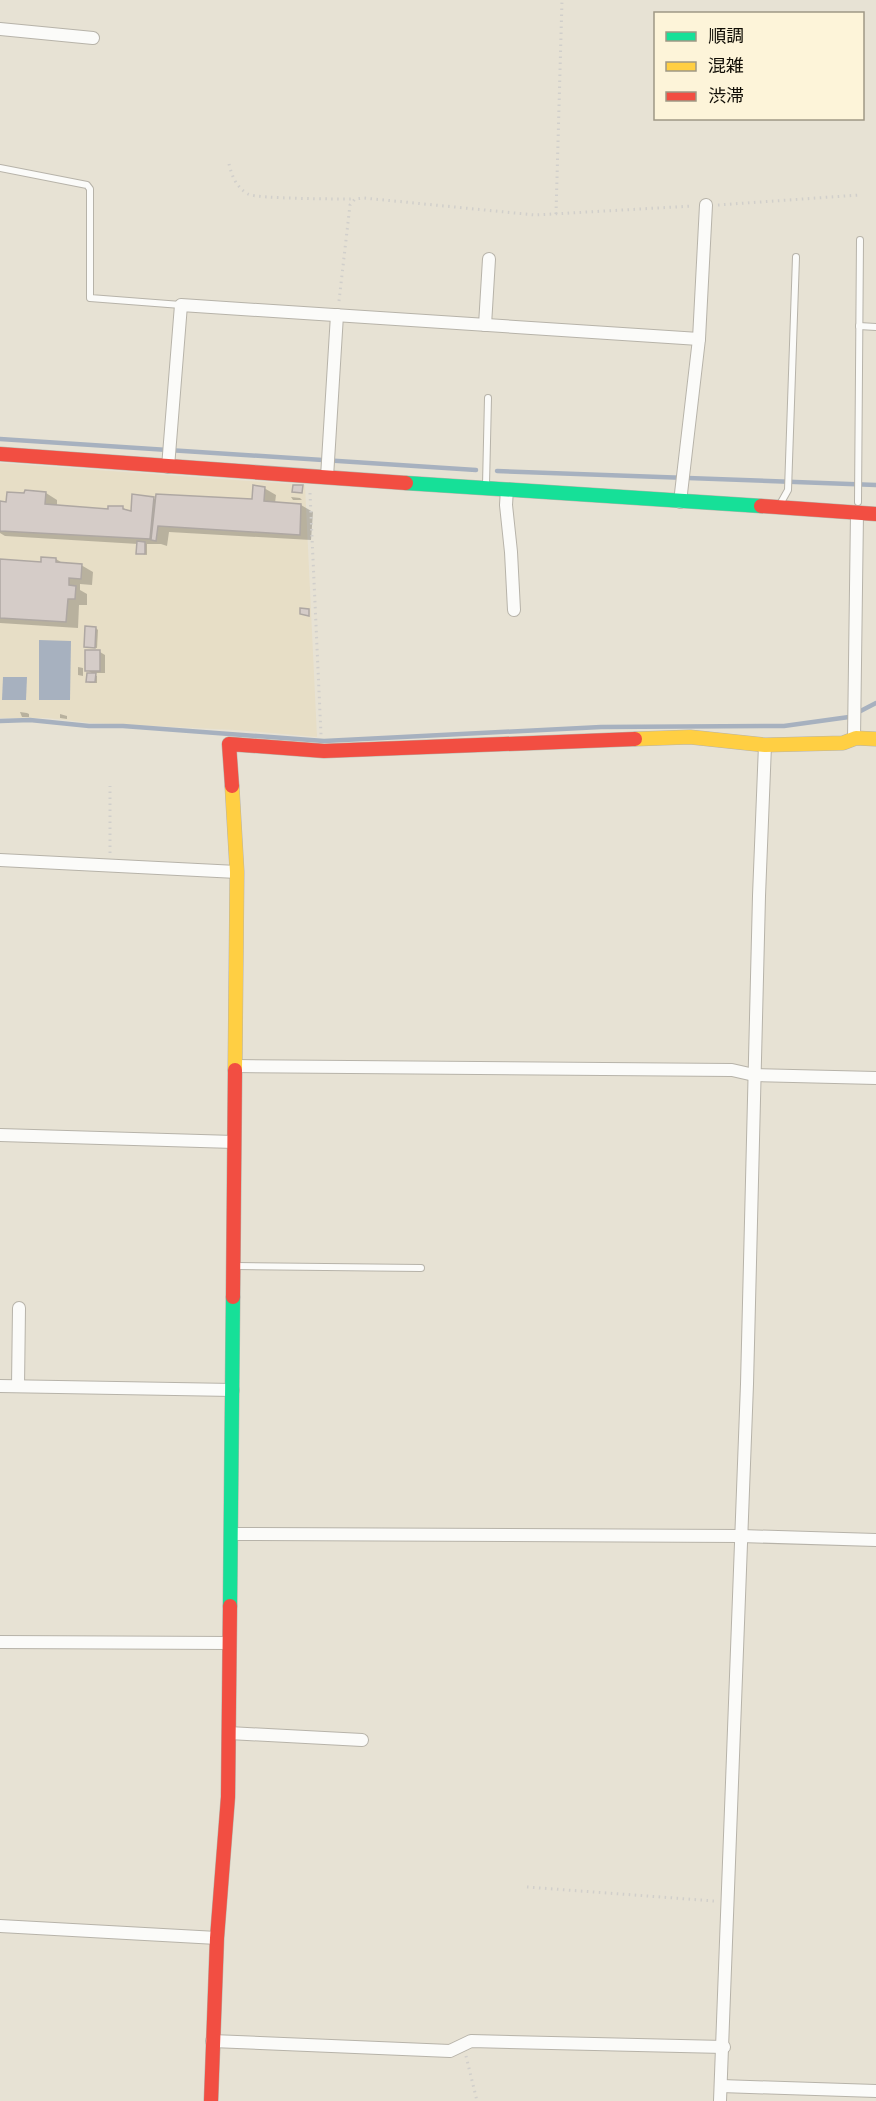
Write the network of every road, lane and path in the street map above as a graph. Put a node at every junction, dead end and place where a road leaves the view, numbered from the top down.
1 (562, 0) edge
2 (0, 29) edge
3 (93, 38) dead end
4 (229, 164) dead end
5 (0, 168) edge
6 (859, 195) dead end
7 (355, 199) junction
8 (706, 206) junction
9 (556, 214) junction
10 (860, 240) dead end
11 (796, 257) dead end
12 (489, 259) dead end
13 (181, 305) junction
14 (337, 315) junction
15 (485, 325) junction
16 (859, 326) junction
17 (876, 327) edge
18 (699, 339) junction
19 (488, 398) dead end
20 (0, 454) edge
21 (168, 467) junction
22 (309, 476) junction
23 (327, 477) junction
24 (486, 487) junction
25 (507, 489) junction
26 (680, 502) junction
27 (858, 507) junction
28 (777, 508) junction
29 (876, 514) edge
30 (514, 610) dead end
31 (321, 736) dead end
32 (854, 738) junction
33 (876, 739) edge
34 (765, 745) junction
35 (110, 786) dead end
36 (0, 860) edge
37 (110, 865) junction
38 (237, 872) junction
39 (235, 1066) junction
40 (754, 1074) junction
41 (876, 1078) edge
42 (0, 1135) edge
43 (234, 1142) junction
44 (234, 1266) junction
45 (422, 1268) dead end
46 (19, 1308) dead end
47 (0, 1386) edge
48 (18, 1386) junction
49 (233, 1390) junction
50 (232, 1534) junction
51 (741, 1536) junction
52 (876, 1540) edge
53 (0, 1642) edge
54 (230, 1643) junction
55 (229, 1733) junction
56 (362, 1740) dead end
57 (527, 1887) dead end
58 (729, 1902) junction
59 (0, 1926) edge
60 (217, 1938) junction
61 (212, 2041) junction
62 (464, 2045) junction
63 (724, 2047) junction
64 (721, 2086) junction
65 (876, 2091) edge
66 (211, 2101) edge
67 (477, 2101) edge
68 (720, 2101) edge

1 - 9 path
2 - 3 street
4 - 7 path
5 - 13 lane
6 - 8 path
7 - 9 path
7 - 14 path
8 - 9 path
8 - 18 street
10 - 16 lane
11 - 28 lane
12 - 15 street
13 - 14 street
13 - 21 street
14 - 15 street
14 - 23 street
15 - 18 street
16 - 17 lane
16 - 27 lane
18 - 26 street
19 - 24 lane
20 - 21 street
21 - 22 street
22 - 23 street
22 - 31 path
23 - 24 street
24 - 25 street
25 - 26 street
25 - 30 street
26 - 28 street
27 - 28 street
27 - 29 street
27 - 32 street
32 - 33 street
32 - 34 street
34 - 38 street
34 - 40 street
35 - 37 path
36 - 37 street
37 - 38 street
38 - 39 street
39 - 40 street
39 - 43 street
40 - 41 street
40 - 51 street
42 - 43 street
43 - 44 street
44 - 45 lane
44 - 49 street
46 - 48 street
47 - 48 street
48 - 49 street
49 - 50 street
50 - 51 street
50 - 54 street
51 - 52 street
51 - 58 street
53 - 54 street
54 - 55 street
55 - 56 street
55 - 60 street
57 - 58 path
58 - 63 street
59 - 60 street
60 - 61 street
61 - 62 street
61 - 66 street
62 - 63 street
62 - 67 path
63 - 64 street
64 - 65 street
64 - 68 street

